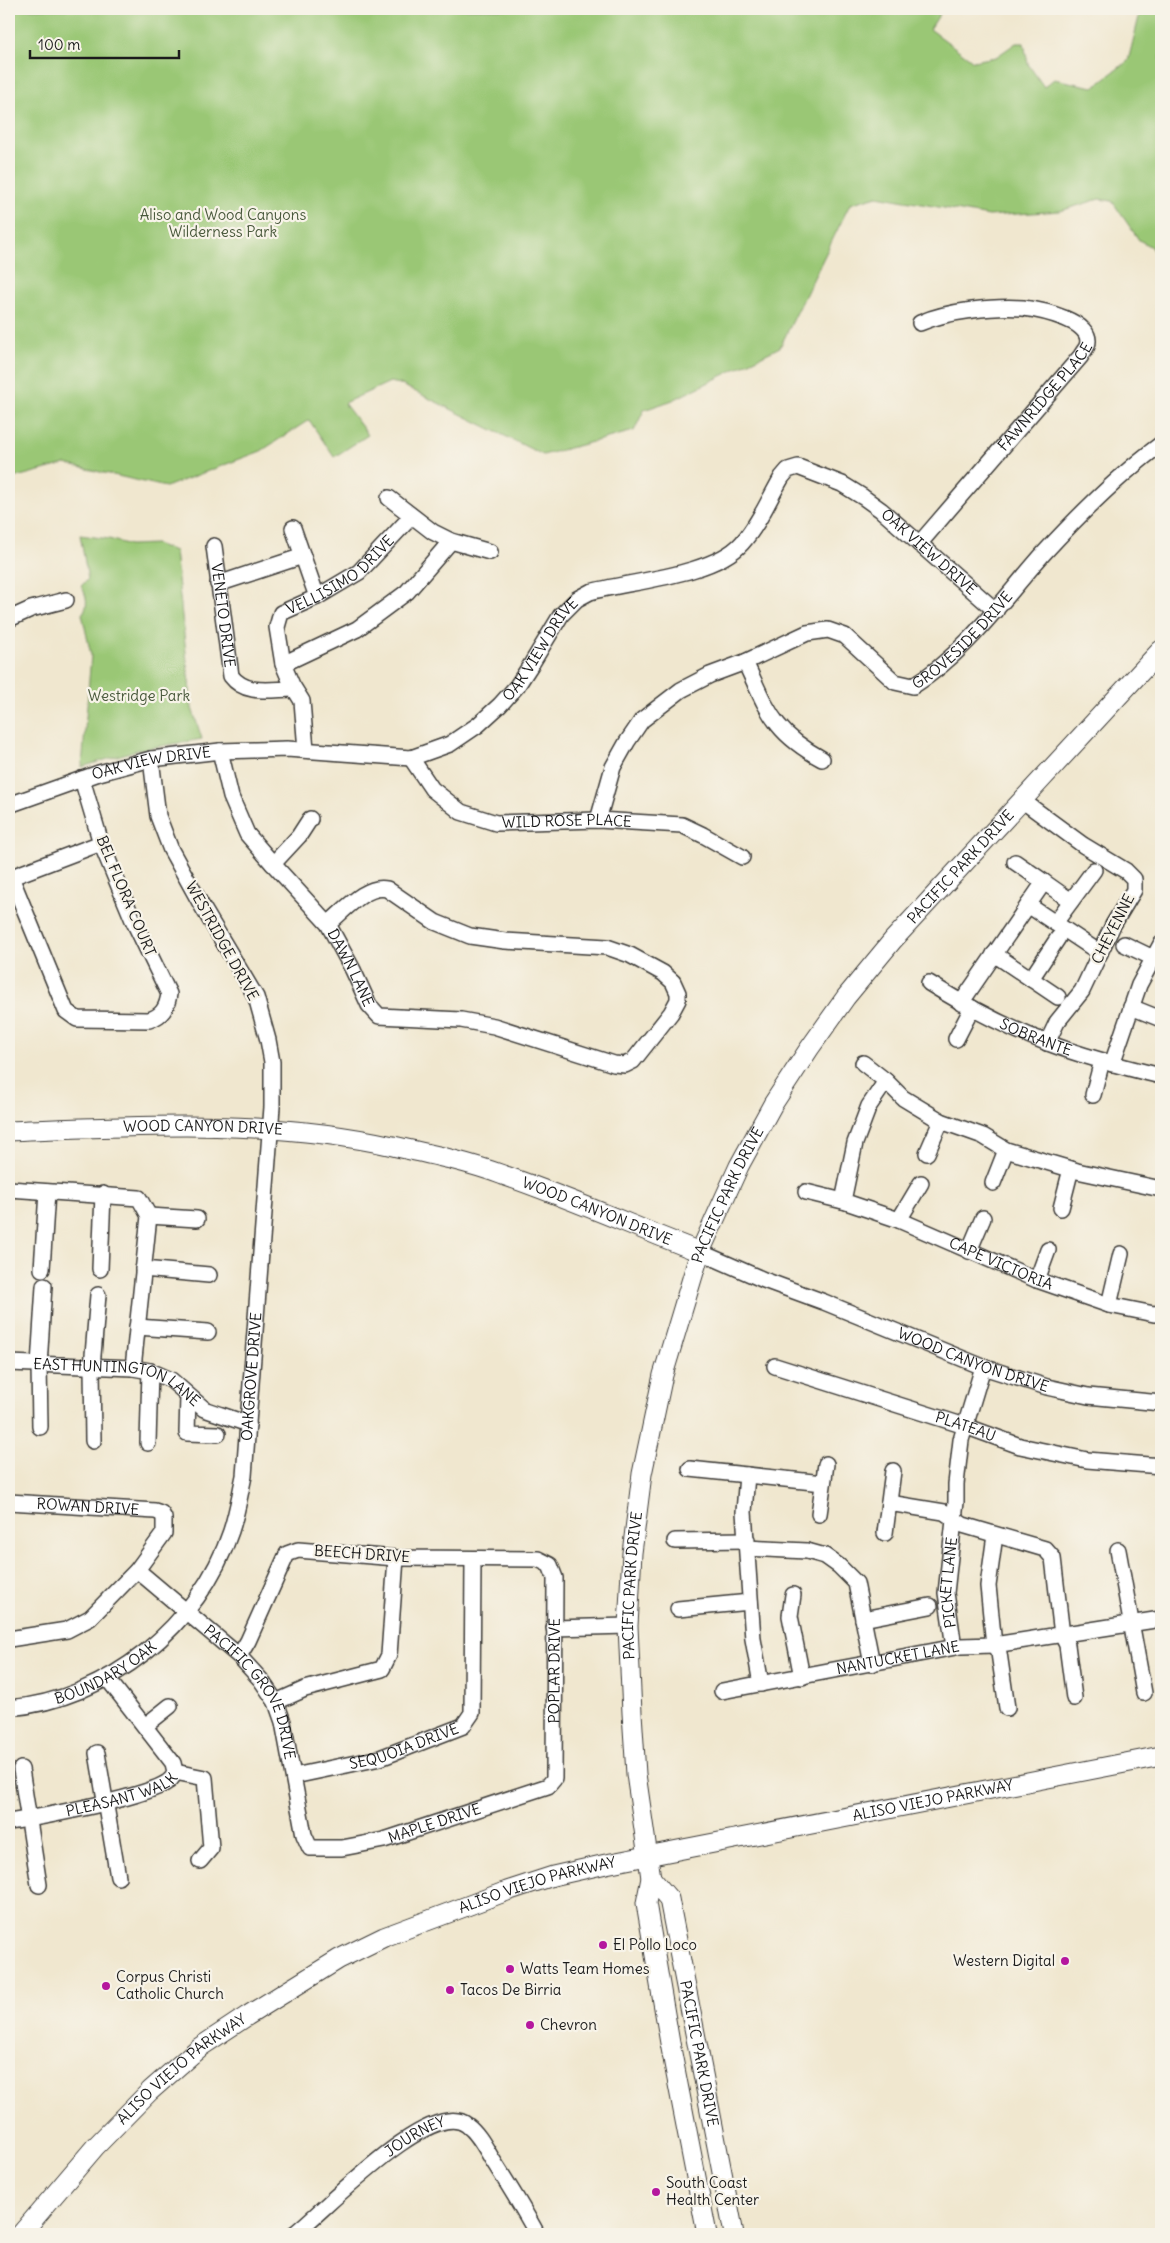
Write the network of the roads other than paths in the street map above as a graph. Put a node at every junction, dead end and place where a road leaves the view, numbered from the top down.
1 (920, 323) dead end
2 (1161, 444) edge
3 (389, 498) dead end
4 (411, 517) junction
5 (293, 528) dead end
6 (451, 541) junction
7 (919, 544) junction
8 (214, 546) dead end
9 (490, 552) dead end
10 (303, 556) junction
11 (218, 584) junction
12 (317, 597) junction
13 (66, 600) dead end
14 (996, 611) junction
15 (9, 619) edge
16 (1161, 650) edge
17 (745, 662) junction
18 (283, 664) junction
19 (294, 689) junction
20 (306, 750) junction
21 (220, 751) junction
22 (411, 758) junction
23 (151, 759) junction
24 (822, 759) dead end
25 (82, 779) junction
26 (1023, 801) junction
27 (9, 805) edge
28 (310, 819) dead end
29 (598, 820) junction
30 (101, 843) junction
31 (742, 857) dead end
32 (1015, 862) dead end
33 (272, 864) junction
34 (1094, 870) dead end
35 (10, 877) edge
36 (1044, 882) junction
37 (1071, 901) junction
38 (1028, 905) junction
39 (328, 924) junction
40 (1057, 931) junction
41 (1124, 944) dead end
42 (1159, 951) edge
43 (1100, 953) junction
44 (994, 954) junction
45 (1031, 979) junction
46 (929, 984) dead end
47 (1058, 997) dead end
48 (966, 1005) junction
49 (1131, 1007) junction
50 (1161, 1020) edge
51 (956, 1039) dead end
52 (1047, 1043) junction
53 (1107, 1062) junction
54 (863, 1063) dead end
55 (1161, 1076) edge
56 (886, 1081) junction
57 (1093, 1095) dead end
58 (941, 1121) junction
59 (270, 1129) junction
60 (9, 1131) edge
61 (1006, 1150) junction
62 (927, 1153) dead end
63 (1072, 1169) junction
64 (921, 1183) dead end
65 (993, 1183) dead end
66 (9, 1189) edge
67 (1161, 1189) edge
68 (47, 1192) junction
69 (806, 1192) dead end
70 (103, 1194) junction
71 (843, 1201) junction
72 (1062, 1208) dead end
73 (149, 1216) junction
74 (983, 1218) dead end
75 (197, 1219) dead end
76 (900, 1220) junction
77 (1048, 1250) dead end
78 (969, 1251) junction
79 (700, 1252) junction
80 (1121, 1254) dead end
81 (42, 1269) dead end
82 (100, 1269) dead end
83 (143, 1269) junction
84 (209, 1275) dead end
85 (1037, 1280) junction
86 (44, 1286) dead end
87 (98, 1295) dead end
88 (1109, 1306) junction
89 (1161, 1313) edge
90 (137, 1327) junction
91 (208, 1332) dead end
92 (9, 1363) edge
93 (38, 1365) junction
94 (774, 1366) dead end
95 (92, 1367) junction
96 (983, 1367) junction
97 (132, 1368) junction
98 (150, 1371) junction
99 (188, 1396) junction
100 (1161, 1403) edge
101 (248, 1424) junction
102 (965, 1426) junction
103 (40, 1427) dead end
104 (218, 1434) dead end
105 (93, 1441) dead end
106 (148, 1442) dead end
107 (826, 1464) dead end
108 (1161, 1466) edge
109 (690, 1469) dead end
110 (893, 1470) dead end
111 (748, 1475) junction
112 (823, 1483) junction
113 (9, 1502) edge
114 (889, 1504) junction
115 (819, 1514) dead end
116 (954, 1518) junction
117 (885, 1533) dead end
118 (995, 1535) junction
119 (675, 1541) dead end
120 (747, 1544) junction
121 (1118, 1550) dead end
122 (396, 1558) junction
123 (474, 1559) junction
124 (550, 1565) joint
125 (137, 1570) junction
126 (793, 1596) dead end
127 (750, 1602) junction
128 (930, 1606) dead end
129 (678, 1609) dead end
130 (186, 1611) junction
131 (863, 1619) junction
132 (1161, 1619) edge
133 (1131, 1624) junction
134 (628, 1626) junction
135 (554, 1628) junction
136 (1062, 1635) junction
137 (9, 1639) edge
138 (994, 1645) junction
139 (954, 1647) junction
140 (239, 1656) junction
141 (872, 1664) junction
142 (802, 1677) junction
143 (107, 1678) junction
144 (762, 1684) junction
145 (722, 1692) dead end
146 (1144, 1693) dead end
147 (1074, 1698) dead end
148 (276, 1702) junction
149 (170, 1706) dead end
150 (9, 1708) edge
151 (1007, 1708) dead end
152 (145, 1726) junction
153 (97, 1753) dead end
154 (1161, 1756) edge
155 (21, 1769) dead end
156 (175, 1772) junction
157 (294, 1776) junction
158 (554, 1779) joint
159 (106, 1803) junction
160 (30, 1819) junction
161 (9, 1822) edge
162 (310, 1848) joint
163 (648, 1857) junction
164 (200, 1860) dead end
165 (118, 1878) dead end
166 (651, 1878) junction
167 (39, 1885) dead end
168 (677, 2076) junction
169 (718, 2154) junction
170 (21, 2234) edge
171 (294, 2234) edge
172 (537, 2234) edge
173 (707, 2234) edge
174 (734, 2234) edge

1 - 7 street, FAWNRIDGE PLACE
2 - 14 street, GROVESIDE DRIVE
3 - 4 street
4 - 6 street
4 - 12 street, VELLISIMO DRIVE
5 - 10 street
6 - 9 street
6 - 18 street
7 - 14 street, OAK VIEW DRIVE
7 - 22 street, OAK VIEW DRIVE
8 - 11 street, VENETO DRIVE
10 - 11 street
10 - 12 street
11 - 19 street, VENETO DRIVE
12 - 18 street, VELLISIMO DRIVE
13 - 15 street
14 - 17 street, GROVESIDE DRIVE
16 - 26 main road, PACIFIC PARK DRIVE
17 - 24 street
17 - 29 street, GROVESIDE DRIVE
18 - 19 street, VELLISIMO DRIVE
19 - 20 street, VELLISIMO DRIVE
20 - 21 street, OAK VIEW DRIVE
20 - 22 street, OAK VIEW DRIVE
21 - 23 street, OAK VIEW DRIVE
21 - 33 street, DAWN LANE
22 - 29 street, WILD ROSE PLACE
23 - 25 street, OAK VIEW DRIVE
23 - 59 street, WESTRIDGE DRIVE
25 - 27 street, OAK VIEW DRIVE
25 - 30 street, BEL FLORA COURT
26 - 43 street, CHEYENNE
26 - 79 main road, PACIFIC PARK DRIVE
28 - 33 street
29 - 31 street, WILD ROSE PLACE
30 - 35 street
30 - 35 street, BEL FLORA COURT
32 - 36 street
33 - 39 street, DAWN LANE
34 - 37 street
36 - 37 street
36 - 38 street
37 - 40 street
38 - 40 street
38 - 44 street
39 - 39 street, DAWN LANE
40 - 43 street
40 - 45 street
41 - 42 street
42 - 49 street
43 - 52 street, CHEYENNE
44 - 45 street
44 - 48 street
45 - 47 street
46 - 48 street, SOBRANTE
48 - 51 street
48 - 52 street, SOBRANTE
49 - 50 street
49 - 53 street
52 - 53 street, SOBRANTE
53 - 55 street, SOBRANTE
53 - 57 street
54 - 56 street
56 - 58 street
56 - 71 street
58 - 61 street
58 - 62 street
59 - 60 main road, WOOD CANYON DRIVE
59 - 79 main road, WOOD CANYON DRIVE
59 - 101 street, OAKGROVE DRIVE
61 - 63 street
61 - 65 street
63 - 67 street
63 - 72 street
64 - 76 street
66 - 68 street
68 - 70 street
68 - 81 street
69 - 71 street, CAPE VICTORIA
70 - 73 street
70 - 82 street
71 - 76 street, CAPE VICTORIA
73 - 75 street
73 - 83 street
74 - 78 street
76 - 78 street, CAPE VICTORIA
77 - 85 street
78 - 85 street, CAPE VICTORIA
79 - 96 street, WOOD CANYON DRIVE
79 - 134 main road, PACIFIC PARK DRIVE
80 - 88 street
83 - 84 street
83 - 90 street
85 - 88 street, CAPE VICTORIA
86 - 93 street
87 - 95 street
88 - 89 street, CAPE VICTORIA
90 - 91 street
90 - 97 street
92 - 93 street, EAST HUNTINGTON LANE
93 - 95 street, EAST HUNTINGTON LANE
93 - 103 street
94 - 102 street, PLATEAU
95 - 97 street, EAST HUNTINGTON LANE
95 - 105 street
96 - 100 street, WOOD CANYON DRIVE
96 - 102 street, PICKET LANE
97 - 98 street, EAST HUNTINGTON LANE
98 - 99 street, EAST HUNTINGTON LANE
98 - 106 street
99 - 101 street, EAST HUNTINGTON LANE
99 - 104 street
101 - 130 street, OAKGROVE DRIVE
102 - 108 street, PLATEAU
102 - 116 street, PICKET LANE
107 - 112 street
109 - 111 street
110 - 114 street
111 - 112 street
111 - 120 street
112 - 115 street
113 - 125 street, ROWAN DRIVE
114 - 116 street, PICKET LANE
114 - 117 street
116 - 118 street, PICKET LANE
116 - 139 street, PICKET LANE
118 - 136 street, PICKET LANE
118 - 138 street
119 - 120 street
120 - 127 street
120 - 131 street
121 - 133 street
122 - 123 street, BEECH DRIVE
122 - 140 street, BEECH DRIVE
122 - 148 street
123 - 124 street, BEECH DRIVE
123 - 157 street, SEQUOIA DRIVE
124 - 135 street, POPLAR DRIVE
125 - 130 street, PACIFIC GROVE DRIVE
125 - 137 street
126 - 142 street
127 - 129 street
127 - 144 street
128 - 131 street
130 - 140 street, PACIFIC GROVE DRIVE
130 - 143 street, BOUNDARY OAK
131 - 141 street
132 - 133 street, NANTUCKET LANE
133 - 136 street, NANTUCKET LANE
133 - 146 street
134 - 135 street
134 - 163 main road, PACIFIC PARK DRIVE
135 - 158 street, POPLAR DRIVE
136 - 138 street, NANTUCKET LANE
136 - 147 street
138 - 139 street, NANTUCKET LANE
138 - 151 street
139 - 141 street, NANTUCKET LANE
140 - 148 street, PACIFIC GROVE DRIVE
141 - 142 street, NANTUCKET LANE
142 - 144 street, NANTUCKET LANE
143 - 150 street, BOUNDARY OAK
143 - 152 street, PLEASANT WALK
144 - 145 street, NANTUCKET LANE
148 - 157 street, PACIFIC GROVE DRIVE
149 - 152 street
152 - 156 street, PLEASANT WALK
153 - 159 street
154 - 163 main road, ALISO VIEJO PARKWAY
155 - 160 street
156 - 159 street, PLEASANT WALK
156 - 164 street
157 - 162 street, PACIFIC GROVE DRIVE
158 - 162 street, MAPLE DRIVE
159 - 160 street, PLEASANT WALK
159 - 165 street
160 - 161 street, PLEASANT WALK
160 - 167 street
163 - 166 main road, PACIFIC PARK DRIVE
163 - 170 main road, ALISO VIEJO PARKWAY
166 - 168 main road, PACIFIC PARK DRIVE
166 - 169 main road, PACIFIC PARK DRIVE
168 - 169 main road
168 - 173 main road, PACIFIC PARK DRIVE
169 - 174 main road, PACIFIC PARK DRIVE
171 - 172 street, JOURNEY

